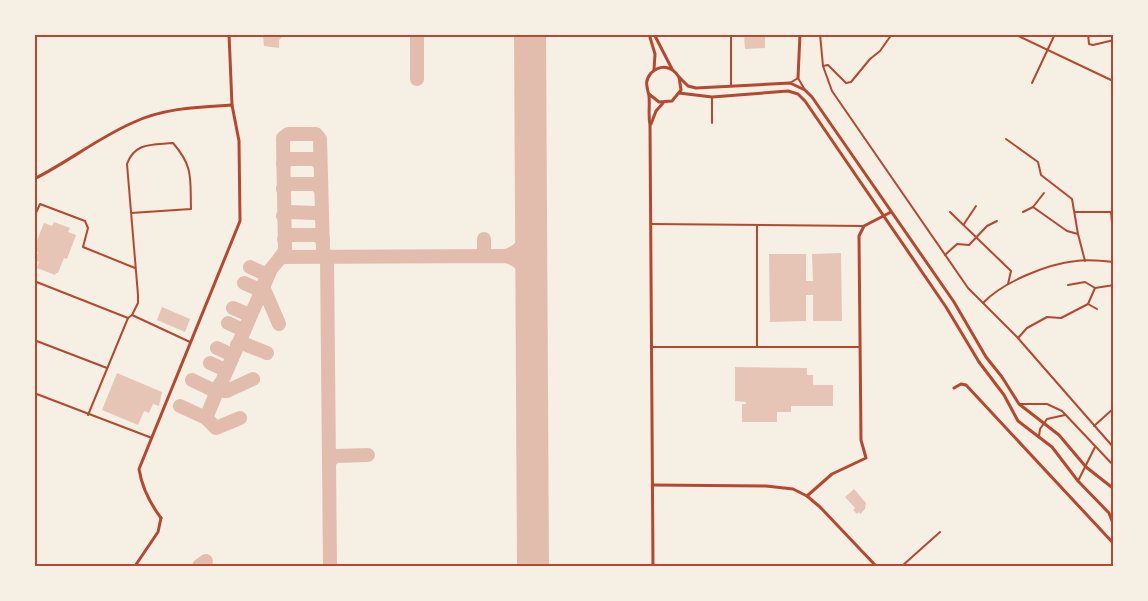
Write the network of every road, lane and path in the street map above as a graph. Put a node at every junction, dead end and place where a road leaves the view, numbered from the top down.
1 (229, 34) edge
2 (650, 34) edge
3 (654, 34) edge
4 (731, 34) edge
5 (800, 34) edge
6 (820, 34) edge
7 (892, 34) edge
8 (1014, 34) edge
9 (1054, 34) edge
10 (1088, 34) edge
11 (1113, 40) edge
12 (1047, 50) junction
13 (823, 66) junction
14 (654, 70) junction
15 (674, 70) junction
16 (679, 76) junction
17 (798, 78) junction
18 (1113, 78) edge
19 (790, 83) junction
20 (1032, 83) dead end
21 (731, 86) junction
22 (805, 90) junction
23 (679, 93) junction
24 (649, 94) junction
25 (712, 97) junction
26 (663, 102) junction
27 (232, 105) junction
28 (712, 123) dead end
29 (650, 125) junction
30 (1006, 139) dead end
31 (34, 179) edge
32 (1044, 193) dead end
33 (976, 206) dead end
34 (1033, 207) junction
35 (891, 212) junction
36 (950, 212) dead end
37 (1023, 212) dead end
38 (1112, 212) edge
39 (131, 213) junction
40 (1075, 213) junction
41 (883, 215) junction
42 (34, 218) edge
43 (997, 221) dead end
44 (1112, 222) dead end
45 (651, 224) junction
46 (757, 225) junction
47 (963, 225) junction
48 (864, 226) junction
49 (1078, 234) junction
50 (976, 237) junction
51 (945, 255) junction
52 (1085, 261) junction
53 (1113, 262) edge
54 (135, 268) junction
55 (34, 280) edge
56 (1008, 284) junction
57 (1068, 285) dead end
58 (1113, 285) edge
59 (1095, 288) junction
60 (983, 304) junction
61 (1088, 304) junction
62 (1097, 309) dead end
63 (132, 315) junction
64 (128, 318) junction
65 (1018, 338) junction
66 (34, 340) edge
67 (190, 342) junction
68 (652, 347) junction
69 (757, 347) junction
70 (860, 347) junction
71 (107, 368) junction
72 (954, 388) dead end
73 (34, 393) edge
74 (1019, 404) junction
75 (1113, 408) edge
76 (88, 415) junction
77 (1065, 415) junction
78 (1044, 423) junction
79 (1094, 426) junction
80 (1039, 436) junction
81 (152, 438) junction
82 (1094, 446) junction
83 (1113, 448) edge
84 (1113, 466) edge
85 (1086, 467) junction
86 (1078, 481) junction
87 (653, 485) junction
88 (1113, 489) edge
89 (807, 496) junction
90 (1113, 508) edge
91 (1108, 513) junction
92 (1113, 526) edge
93 (940, 532) dead end
94 (1113, 544) edge
95 (135, 567) edge
96 (653, 567) edge
97 (876, 567) edge
98 (903, 567) edge

1 - 27 main road
2 - 14 main road
3 - 15 main road
4 - 21 street
5 - 17 main road
6 - 13 street
7 - 13 street
8 - 12 street
9 - 12 street
10 - 11 street
12 - 18 street
12 - 20 street
13 - 51 street
14 - 15 main road
14 - 24 main road
15 - 16 main road
16 - 21 main road
16 - 23 main road
17 - 19 street
17 - 22 street
19 - 21 main road
19 - 22 main road
22 - 35 main road
23 - 25 main road
23 - 26 main road
24 - 26 main road
24 - 29 main road
25 - 28 street
25 - 41 main road
26 - 29 main road
27 - 31 main road
27 - 67 main road
29 - 45 main road
30 - 40 street
32 - 34 street
33 - 47 street
34 - 37 street
34 - 49 street
35 - 41 main road
35 - 74 main road
36 - 47 street
38 - 40 street
38 - 44 street
39 - 39 street
39 - 54 street
40 - 49 street
41 - 48 main road
41 - 80 main road
42 - 54 street
43 - 50 street
45 - 46 street
45 - 68 main road
46 - 48 street
46 - 69 street
47 - 50 street
48 - 70 main road
49 - 52 street
50 - 51 street
50 - 56 street
51 - 60 street
52 - 53 street
52 - 56 street
54 - 63 street
55 - 64 street
56 - 60 street
57 - 59 street
58 - 59 street
59 - 61 street
60 - 65 street
61 - 62 street
61 - 65 street
63 - 64 street
63 - 67 street
64 - 71 street
65 - 79 street
66 - 71 street
67 - 81 main road
68 - 69 street
68 - 87 main road
69 - 70 street
70 - 89 main road
71 - 76 street
72 - 94 main road
73 - 76 street
74 - 77 street
74 - 78 main road
75 - 79 street
76 - 81 street
77 - 78 street
77 - 82 street
78 - 80 street
78 - 85 main road
79 - 83 street
80 - 86 main road
81 - 95 main road
82 - 84 street
82 - 85 street
85 - 86 street
85 - 88 main road
86 - 91 main road
87 - 89 main road
87 - 96 main road
89 - 97 main road
90 - 91 street
91 - 92 main road
93 - 98 street

